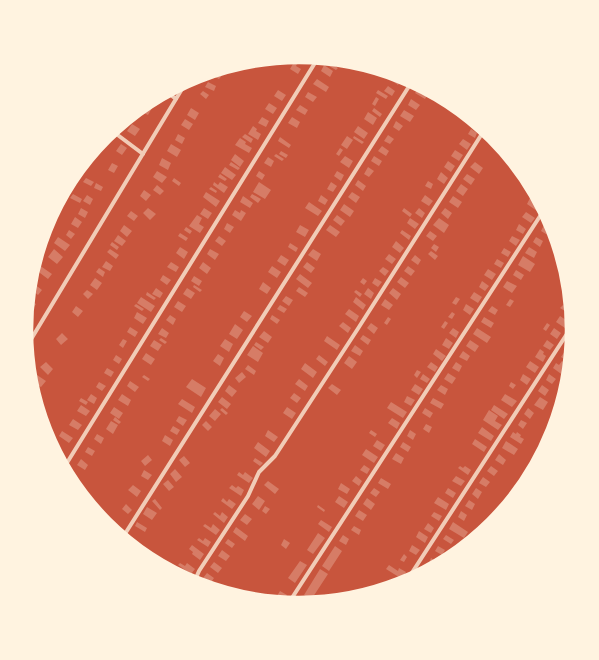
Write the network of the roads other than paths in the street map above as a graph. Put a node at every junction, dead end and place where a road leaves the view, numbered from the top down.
1 (314, 64) edge
2 (409, 86) edge
3 (181, 91) edge
4 (172, 96) edge
5 (176, 99) junction
6 (118, 134) edge
7 (482, 134) edge
8 (143, 154) junction
9 (540, 215) edge
10 (566, 335) edge
11 (32, 337) edge
12 (67, 462) edge
13 (125, 532) edge
14 (413, 572) edge
15 (197, 577) edge
16 (293, 597) edge

1 - 12 street
2 - 13 street
3 - 5 street
4 - 5 street
5 - 8 street
6 - 8 street
7 - 15 street
8 - 11 street
9 - 16 street
10 - 14 street

